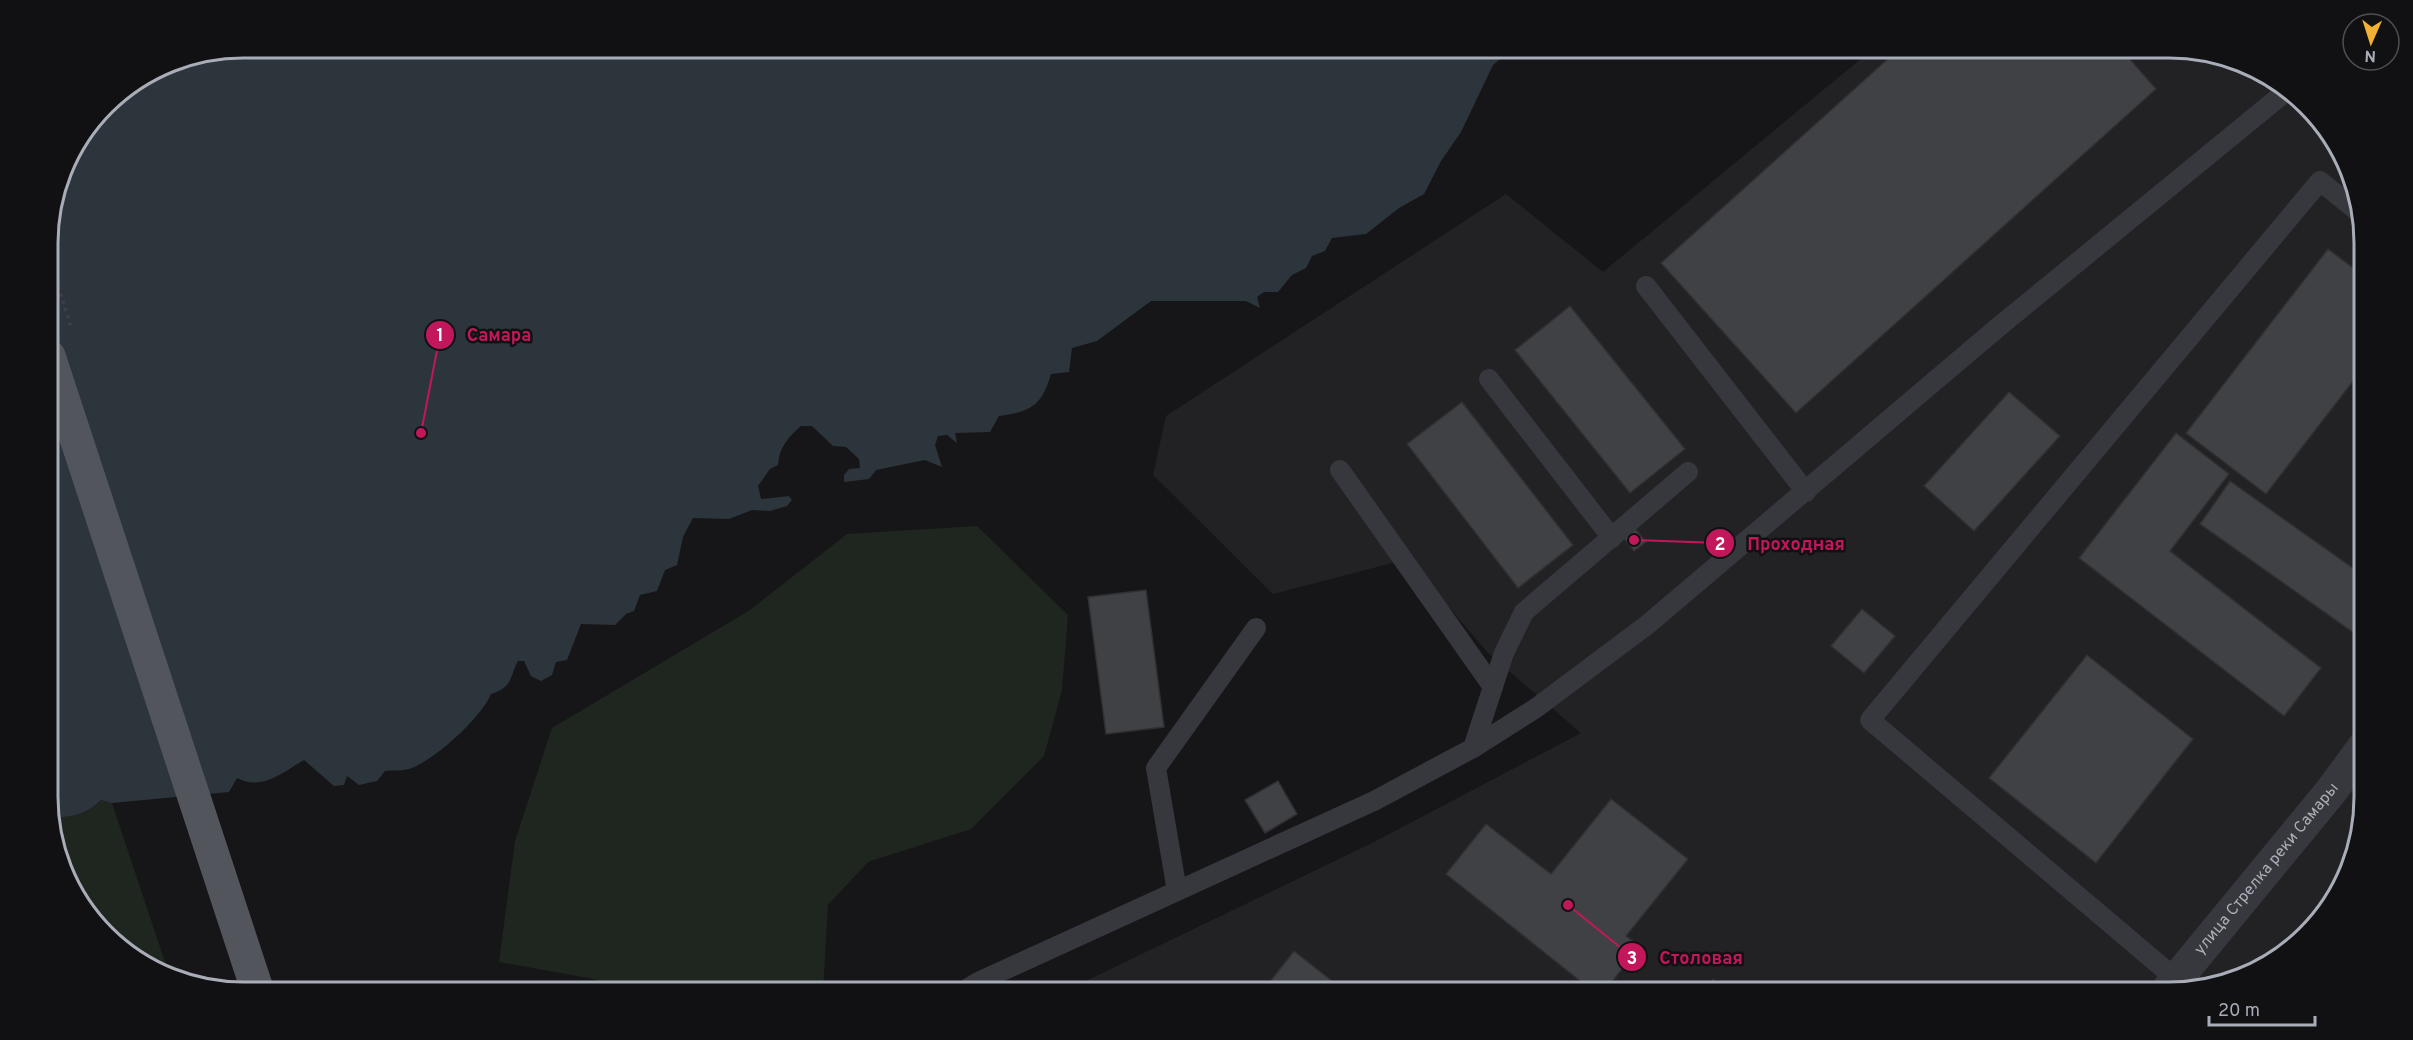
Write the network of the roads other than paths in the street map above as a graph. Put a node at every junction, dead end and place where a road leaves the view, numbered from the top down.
1 (2280, 96) edge
2 (2350, 206) edge
3 (1647, 286) dead end
4 (1489, 379) dead end
5 (59, 386) edge
6 (1340, 470) dead end
7 (1688, 472) dead end
8 (1806, 492) junction
9 (1612, 538) junction
10 (1256, 628) dead end
11 (1493, 687) junction
12 (1473, 748) junction
13 (2354, 760) edge
14 (1177, 891) junction
15 (2166, 981) edge
16 (2174, 981) edge
17 (255, 982) edge
18 (979, 982) edge

1 - 8 lane
2 - 15 lane
3 - 8 lane
4 - 9 lane
5 - 17 main road
6 - 11 lane
7 - 9 lane
8 - 12 lane
9 - 11 lane
10 - 14 lane
11 - 12 lane
12 - 14 lane
13 - 16 street, улица Стрелка реки Самары
14 - 18 lane

